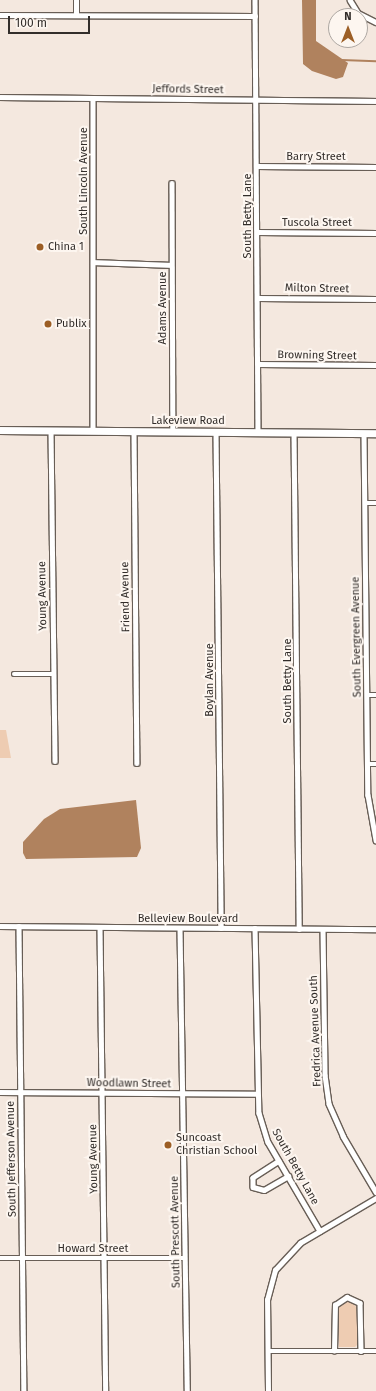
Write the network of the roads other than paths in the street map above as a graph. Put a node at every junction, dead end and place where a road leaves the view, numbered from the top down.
1 (76, 0) edge
2 (255, 0) edge
3 (350, 0) edge
4 (0, 15) edge
5 (76, 15) junction
6 (255, 16) junction
7 (375, 22) edge
8 (0, 97) edge
9 (93, 98) junction
10 (256, 100) junction
11 (376, 100) edge
12 (256, 166) junction
13 (376, 167) edge
14 (172, 183) dead end
15 (257, 232) junction
16 (376, 233) edge
17 (93, 262) junction
18 (172, 265) junction
19 (258, 298) junction
20 (376, 299) edge
21 (258, 364) junction
22 (376, 365) edge
23 (0, 430) edge
24 (51, 430) junction
25 (93, 431) junction
26 (134, 432) junction
27 (173, 432) junction
28 (216, 432) junction
29 (258, 432) junction
30 (294, 432) junction
31 (364, 433) junction
32 (376, 433) edge
33 (365, 503) junction
34 (376, 503) edge
35 (14, 674) dead end
36 (53, 674) junction
37 (367, 695) junction
38 (376, 695) edge
39 (55, 760) dead end
40 (137, 763) dead end
41 (369, 764) junction
42 (376, 764) edge
43 (376, 840) edge
44 (0, 926) edge
45 (19, 926) junction
46 (100, 927) junction
47 (180, 928) junction
48 (221, 928) junction
49 (255, 928) junction
50 (299, 929) junction
51 (323, 929) junction
52 (376, 929) edge
53 (0, 1092) edge
54 (20, 1092) junction
55 (102, 1093) junction
56 (182, 1094) junction
57 (257, 1094) junction
58 (279, 1161) junction
59 (288, 1176) junction
60 (376, 1192) edge
61 (376, 1198) edge
62 (320, 1231) junction
63 (0, 1258) edge
64 (22, 1258) junction
65 (185, 1258) junction
66 (104, 1259) junction
67 (268, 1351) junction
68 (334, 1351) junction
69 (361, 1351) junction
70 (376, 1351) edge
71 (24, 1391) edge
72 (106, 1391) edge
73 (187, 1391) edge
74 (268, 1391) edge

1 - 5 street
2 - 6 street, South Betty Lane
3 - 7 street
4 - 5 street
5 - 6 street
6 - 10 street, South Betty Lane
8 - 9 street, Jeffords Street
9 - 10 street, Jeffords Street
9 - 17 street, South Lincoln Avenue
10 - 11 street, Jeffords Street
10 - 12 street, South Betty Lane
12 - 13 street, Barry Street
12 - 15 street, South Betty Lane
14 - 18 street, Adams Avenue
15 - 16 street, Tuscola Street
15 - 19 street, South Betty Lane
17 - 18 street
17 - 25 street, South Lincoln Avenue
18 - 27 street, Adams Avenue
19 - 20 street, Milton Street
19 - 21 street, South Betty Lane
21 - 22 street, Browning Street
21 - 29 street, South Betty Lane
23 - 24 street, Lakeview Road
24 - 25 street, Lakeview Road
24 - 36 street, Young Avenue
25 - 26 street, Lakeview Road
26 - 27 street, Lakeview Road
26 - 40 street, Friend Avenue
27 - 28 street, Lakeview Road
28 - 29 street, Lakeview Road
28 - 48 street, Boylan Avenue
29 - 30 street, Lakeview Road
30 - 31 street, Lakeview Road
30 - 50 street, South Betty Lane
31 - 32 street, Lakeview Road
31 - 33 street, South Evergreen Avenue
33 - 34 street
33 - 37 street, South Evergreen Avenue
35 - 36 street
36 - 39 street, Young Avenue
37 - 38 street
37 - 41 street, South Evergreen Avenue
41 - 42 street
41 - 43 street, South Evergreen Avenue
44 - 45 street, Belleview Boulevard
45 - 46 street, Belleview Boulevard
45 - 54 street, South Jefferson Avenue
46 - 47 street, Belleview Boulevard
46 - 55 street, Young Avenue
47 - 48 street, Belleview Boulevard
47 - 56 street, South Prescott Avenue
48 - 49 street, Belleview Boulevard
49 - 50 street, Belleview Boulevard
49 - 57 street, South Betty Lane
50 - 51 street, Belleview Boulevard
51 - 52 street, Belleview Boulevard
51 - 60 street, Fredrica Avenue South
53 - 54 street, Woodlawn Street
54 - 55 street, Woodlawn Street
54 - 64 street, South Jefferson Avenue
55 - 56 street, Woodlawn Street
55 - 66 street, Young Avenue
56 - 57 street, Woodlawn Street
56 - 65 street, South Prescott Avenue
57 - 58 street, South Betty Lane
58 - 59 street, South Betty Lane
58 - 59 street
59 - 62 street, South Betty Lane
61 - 62 street
62 - 67 street
63 - 64 street, Howard Street
64 - 66 street, Howard Street
64 - 71 street, South Jefferson Avenue
65 - 66 street, Howard Street
65 - 73 street, South Prescott Avenue
66 - 72 street, Young Avenue
67 - 68 street
67 - 74 street
68 - 69 street
68 - 69 street
69 - 70 street

